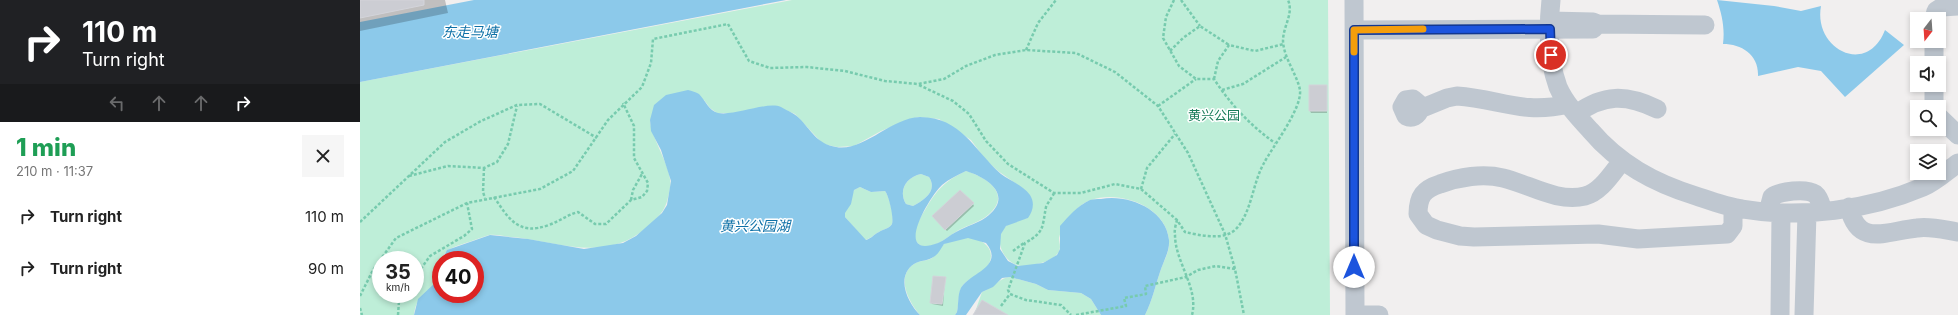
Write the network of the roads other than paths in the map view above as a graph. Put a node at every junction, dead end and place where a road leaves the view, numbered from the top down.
1 (1354, 0) edge
2 (1551, 0) edge
3 (1958, 6) edge
4 (1936, 12) edge
5 (1550, 25) junction
6 (1705, 25) dead end
7 (1354, 30) junction
8 (1420, 109) dead end
9 (1572, 109) junction
10 (1657, 109) dead end
11 (1946, 124) edge
12 (1958, 135) edge
13 (1622, 161) junction
14 (1958, 163) edge
15 (1733, 207) junction
16 (1849, 207) junction
17 (1774, 212) junction
18 (1815, 212) junction
19 (1958, 232) edge
20 (1355, 315) edge
21 (1379, 315) edge
22 (1780, 315) edge
23 (1804, 315) edge

1 - 7 street
2 - 5 street
3 - 4 street
5 - 6 street
5 - 7 street
5 - 9 street
7 - 20 street
8 - 9 street
9 - 10 street
9 - 13 street
11 - 12 street
13 - 15 street
13 - 15 street
14 - 16 street
15 - 17 street
16 - 18 street
16 - 19 street
17 - 18 street
17 - 22 street
18 - 23 street
20 - 21 street

